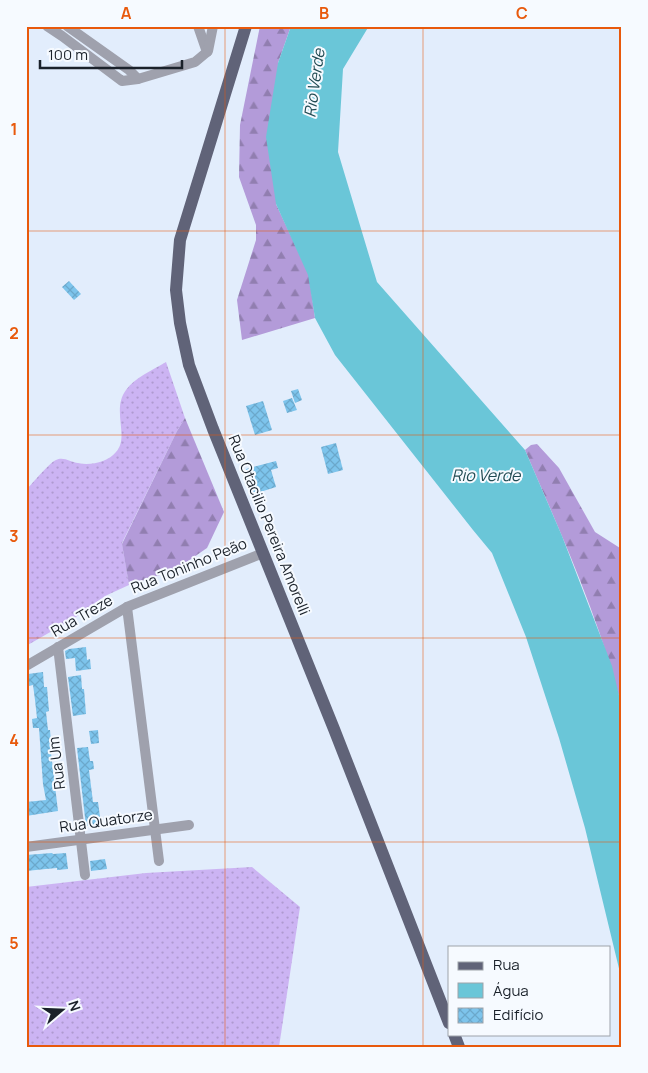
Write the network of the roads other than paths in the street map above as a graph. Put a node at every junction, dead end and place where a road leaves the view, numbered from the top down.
1 (47, 26) edge
2 (198, 26) edge
3 (212, 26) edge
4 (246, 26) edge
5 (71, 30) edge
6 (207, 52) junction
7 (263, 553) junction
8 (127, 607) junction
9 (58, 647) junction
10 (26, 666) edge
11 (189, 825) dead end
12 (154, 830) junction
13 (81, 840) junction
14 (26, 847) edge
15 (159, 861) dead end
16 (85, 875) dead end
17 (448, 1020) edge

1 - 5 street
2 - 6 street
3 - 6 street
4 - 7 main road, Rua Otacilio Pereira Amorelli
5 - 6 street
7 - 8 street, Rua Toninho Peão
7 - 17 main road, Rua Otacilio Pereira Amorelli
8 - 9 street, Rua Treze
8 - 12 street
9 - 10 street, Rua Treze
9 - 13 street, Rua Um
11 - 12 street, Rua Quatorze
12 - 13 street, Rua Quatorze
12 - 15 street
13 - 14 street, Rua Quatorze
13 - 16 street, Rua Um

